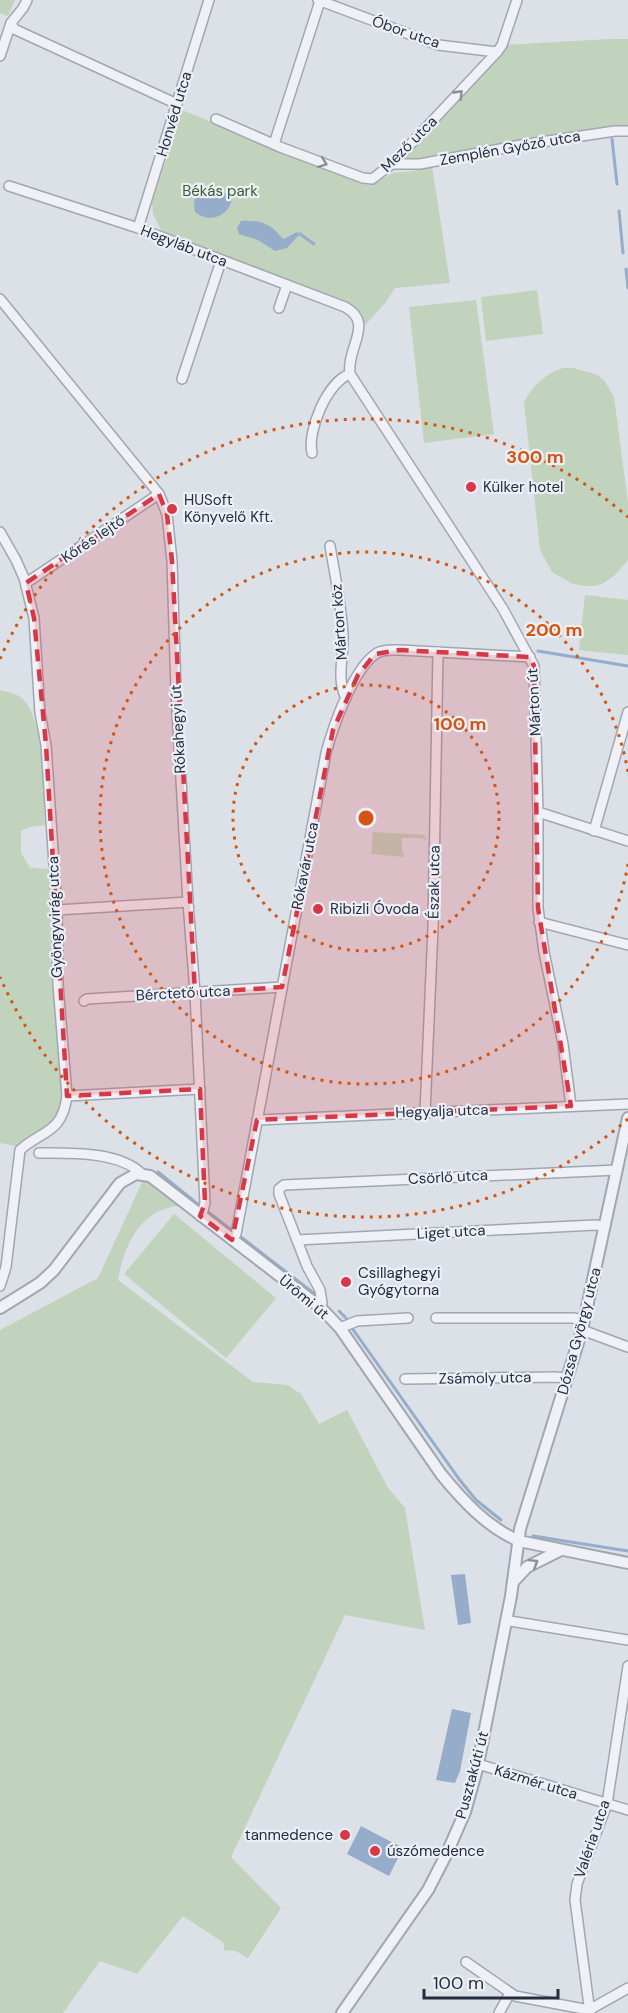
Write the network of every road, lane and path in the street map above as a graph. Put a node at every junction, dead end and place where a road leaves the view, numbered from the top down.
1 (27, 0) edge
2 (209, 0) edge
3 (319, 0) edge
4 (517, 0) edge
5 (11, 22) junction
6 (497, 52) junction
7 (0, 56) edge
8 (177, 104) junction
9 (216, 119) dead end
10 (628, 130) edge
11 (274, 144) junction
12 (392, 164) junction
13 (9, 186) dead end
14 (138, 228) junction
15 (221, 261) junction
16 (287, 285) junction
17 (0, 299) edge
18 (279, 308) dead end
19 (350, 374) junction
20 (182, 379) dead end
21 (312, 453) dead end
22 (159, 494) junction
23 (0, 532) edge
24 (330, 546) dead end
25 (26, 583) junction
26 (438, 652) junction
27 (530, 657) junction
28 (346, 698) junction
29 (628, 712) edge
30 (538, 812) junction
31 (594, 831) junction
32 (628, 841) edge
33 (188, 902) junction
34 (57, 910) junction
35 (540, 922) junction
36 (628, 945) edge
37 (282, 987) junction
38 (195, 993) junction
39 (84, 1001) dead end
40 (200, 1089) junction
41 (67, 1096) junction
42 (628, 1104) edge
43 (571, 1106) junction
44 (425, 1112) junction
45 (628, 1119) edge
46 (257, 1120) junction
47 (39, 1153) dead end
48 (617, 1170) junction
49 (142, 1174) junction
50 (201, 1215) junction
51 (605, 1226) junction
52 (232, 1240) junction
53 (297, 1240) junction
54 (0, 1286) edge
55 (320, 1307) junction
56 (0, 1308) edge
57 (408, 1318) dead end
58 (436, 1318) dead end
59 (583, 1325) junction
60 (340, 1328) junction
61 (628, 1347) edge
62 (405, 1378) dead end
63 (566, 1378) junction
64 (519, 1541) junction
65 (561, 1550) junction
66 (628, 1563) edge
67 (513, 1582) junction
68 (510, 1621) dead end
69 (628, 1640) edge
70 (628, 1666) edge
71 (478, 1764) junction
72 (607, 1804) junction
73 (628, 1810) edge
74 (466, 1962) dead end
75 (628, 1988) edge
76 (510, 1994) junction
77 (590, 2011) edge
78 (342, 2013) edge
79 (498, 2013) edge

1 - 5 street
2 - 8 street, Honvéd utca
3 - 6 street, Óbor utca
3 - 11 street
4 - 6 street, Mező utca
5 - 7 street
5 - 8 street
12 -> 6 street, Mező utca
8 - 14 street, Honvéd utca
9 - 11 street, Mező utca
10 - 12 street, Zemplén Győző utca
11 -> 12 street, Mező utca
13 - 14 street, Hegyláb utca
14 - 15 street, Hegyláb utca
15 - 16 street, Hegyláb utca
15 - 20 street
16 - 18 street
16 - 19 street, Hegyláb utca
17 - 22 street, Rókahegyi út
19 - 21 street
19 - 27 street, Márton út
22 - 25 street, Kőrés lejtő
22 - 33 street, Rókahegyi út
23 - 25 street, Gyöngyvirág utca
24 - 28 street, Márton köz
25 - 34 street, Gyöngyvirág utca
26 - 27 street, Rókavár utca
26 - 28 street, Rókavár utca
26 - 44 street, Észak utca
27 - 30 street, Márton út
28 - 37 street, Rókavár utca
29 - 31 street
30 - 31 street
30 - 35 street, Márton út
31 - 32 street
33 - 34 street
33 - 38 street, Rókahegyi út
34 - 41 street, Gyöngyvirág utca
35 - 36 street
35 - 43 street, Márton út
37 - 38 street, Bérctető utca
37 - 46 street, Rókavár utca
38 - 39 street, Bérctető utca
38 - 40 street, Rókahegyi út
40 - 41 street
40 - 50 street, Rókahegyi út
41 - 54 street, Gyöngyvirág utca
42 - 43 street, Hegyalja utca
43 - 44 street, Hegyalja utca
44 - 46 street, Hegyalja utca
45 - 48 street, Dózsa György utca
46 - 52 street, Rókavár utca
47 - 49 street
48 - 51 street, Dózsa György utca
48 - 53 street, Csörlő utca
49 - 50 street, Ürömi út
49 - 56 street
50 - 52 street, Ürömi út
51 - 53 street, Liget utca
51 - 59 street, Dózsa György utca
52 - 55 street, Ürömi út
53 - 55 street
55 - 60 street, Ürömi út
57 - 60 street
58 - 59 street
59 - 61 street
59 - 63 street, Dózsa György utca
60 - 64 street, Ürömi út
62 - 63 street, Zsámoly utca
63 - 64 street, Dózsa György utca
64 - 65 street, Ürömi út
64 - 67 street, Pusztakúti út
65 - 66 street, Ürömi út
67 -> 65 street
67 - 71 street, Pusztakúti út
68 - 69 street
70 - 72 street, Valéria utca
71 - 72 street, Kázmér utca
71 - 78 street, Pusztakúti út
72 - 73 street, Kázmér utca
72 - 77 street, Valéria utca
74 - 76 street
75 - 77 street
76 - 77 street
76 - 79 street

